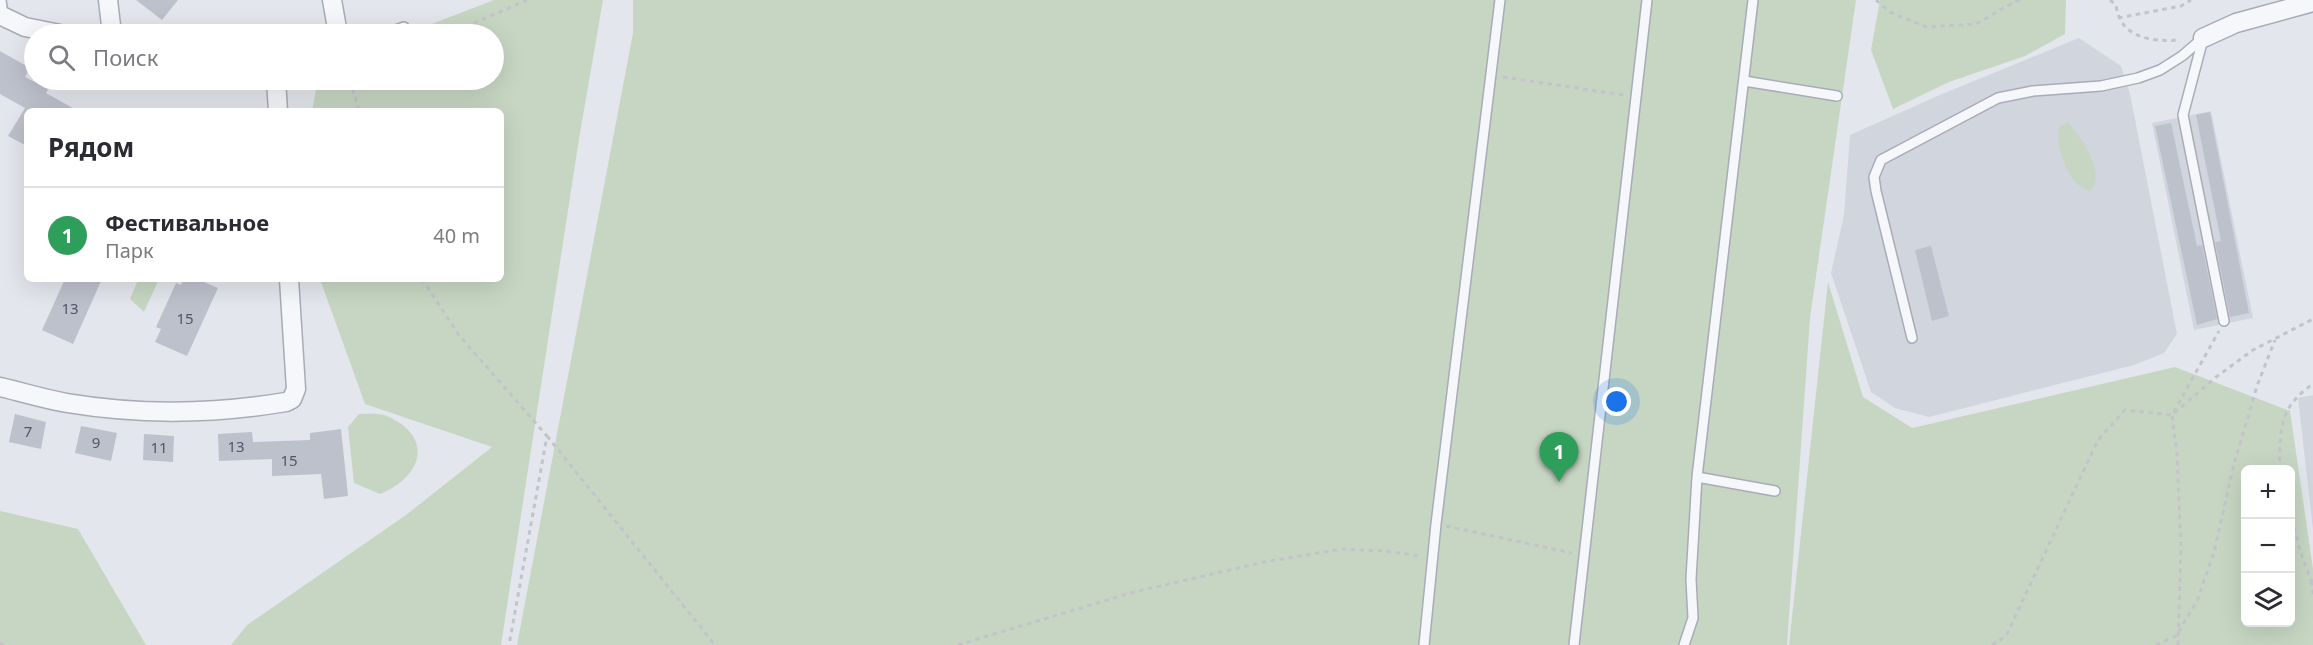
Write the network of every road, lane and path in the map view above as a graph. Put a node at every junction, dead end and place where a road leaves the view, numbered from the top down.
1 (108, 0) edge
2 (332, 0) edge
3 (527, 0) edge
4 (1500, 0) edge
5 (1647, 0) edge
6 (1753, 0) edge
7 (1876, 0) edge
8 (2021, 0) edge
9 (2110, 0) edge
10 (2191, 0) edge
11 (2313, 2) edge
12 (1, 10) edge
13 (2118, 18) junction
14 (111, 24) edge
15 (336, 24) edge
16 (471, 24) edge
17 (24, 26) edge
18 (2203, 39) junction
19 (1492, 76) junction
20 (1744, 81) junction
21 (276, 90) edge
22 (353, 90) edge
23 (1837, 96) dead end
24 (1635, 97) junction
25 (278, 108) edge
26 (358, 108) edge
27 (289, 282) edge
28 (424, 282) edge
29 (2313, 319) edge
30 (2224, 321) joint
31 (1912, 338) dead end
32 (2276, 338) junction
33 (2313, 384) edge
34 (0, 387) edge
35 (2172, 415) junction
36 (547, 436) junction
37 (2279, 465) edge
38 (1697, 477) junction
39 (1775, 491) dead end
40 (2292, 519) edge
41 (1436, 524) junction
42 (1584, 555) junction
43 (1434, 558) junction
44 (2312, 580) edge
45 (2313, 594) edge
46 (2176, 636) junction
47 (0, 643) edge
48 (4, 645) edge
49 (509, 645) edge
50 (715, 645) edge
51 (958, 645) edge
52 (1424, 645) edge
53 (1574, 645) edge
54 (1684, 645) edge
55 (1992, 645) edge
56 (2156, 645) edge
57 (2178, 645) edge

1 - 14 street
2 - 15 street
3 - 16 path
4 - 19 lane
5 - 24 lane
6 - 20 lane
7 - 8 path
9 - 13 path
10 - 13 path
11 - 18 street
12 - 17 street
13 - 18 path
18 - 30 lane
18 - 31 lane
19 - 24 path
19 - 41 lane
20 - 23 lane
20 - 38 lane
21 - 25 street
22 - 26 path
24 - 42 lane
27 - 34 street
28 - 36 path
29 - 32 path
30 - 35 path
32 - 35 path
32 - 46 path
33 - 37 path
35 - 46 path
35 - 55 path
36 - 49 path
36 - 50 path
38 - 39 lane
38 - 54 lane
40 - 44 path
41 - 42 path
41 - 43 lane
42 - 53 lane
43 - 51 path
43 - 52 lane
44 - 45 path
46 - 56 path
46 - 57 path
47 - 48 path

